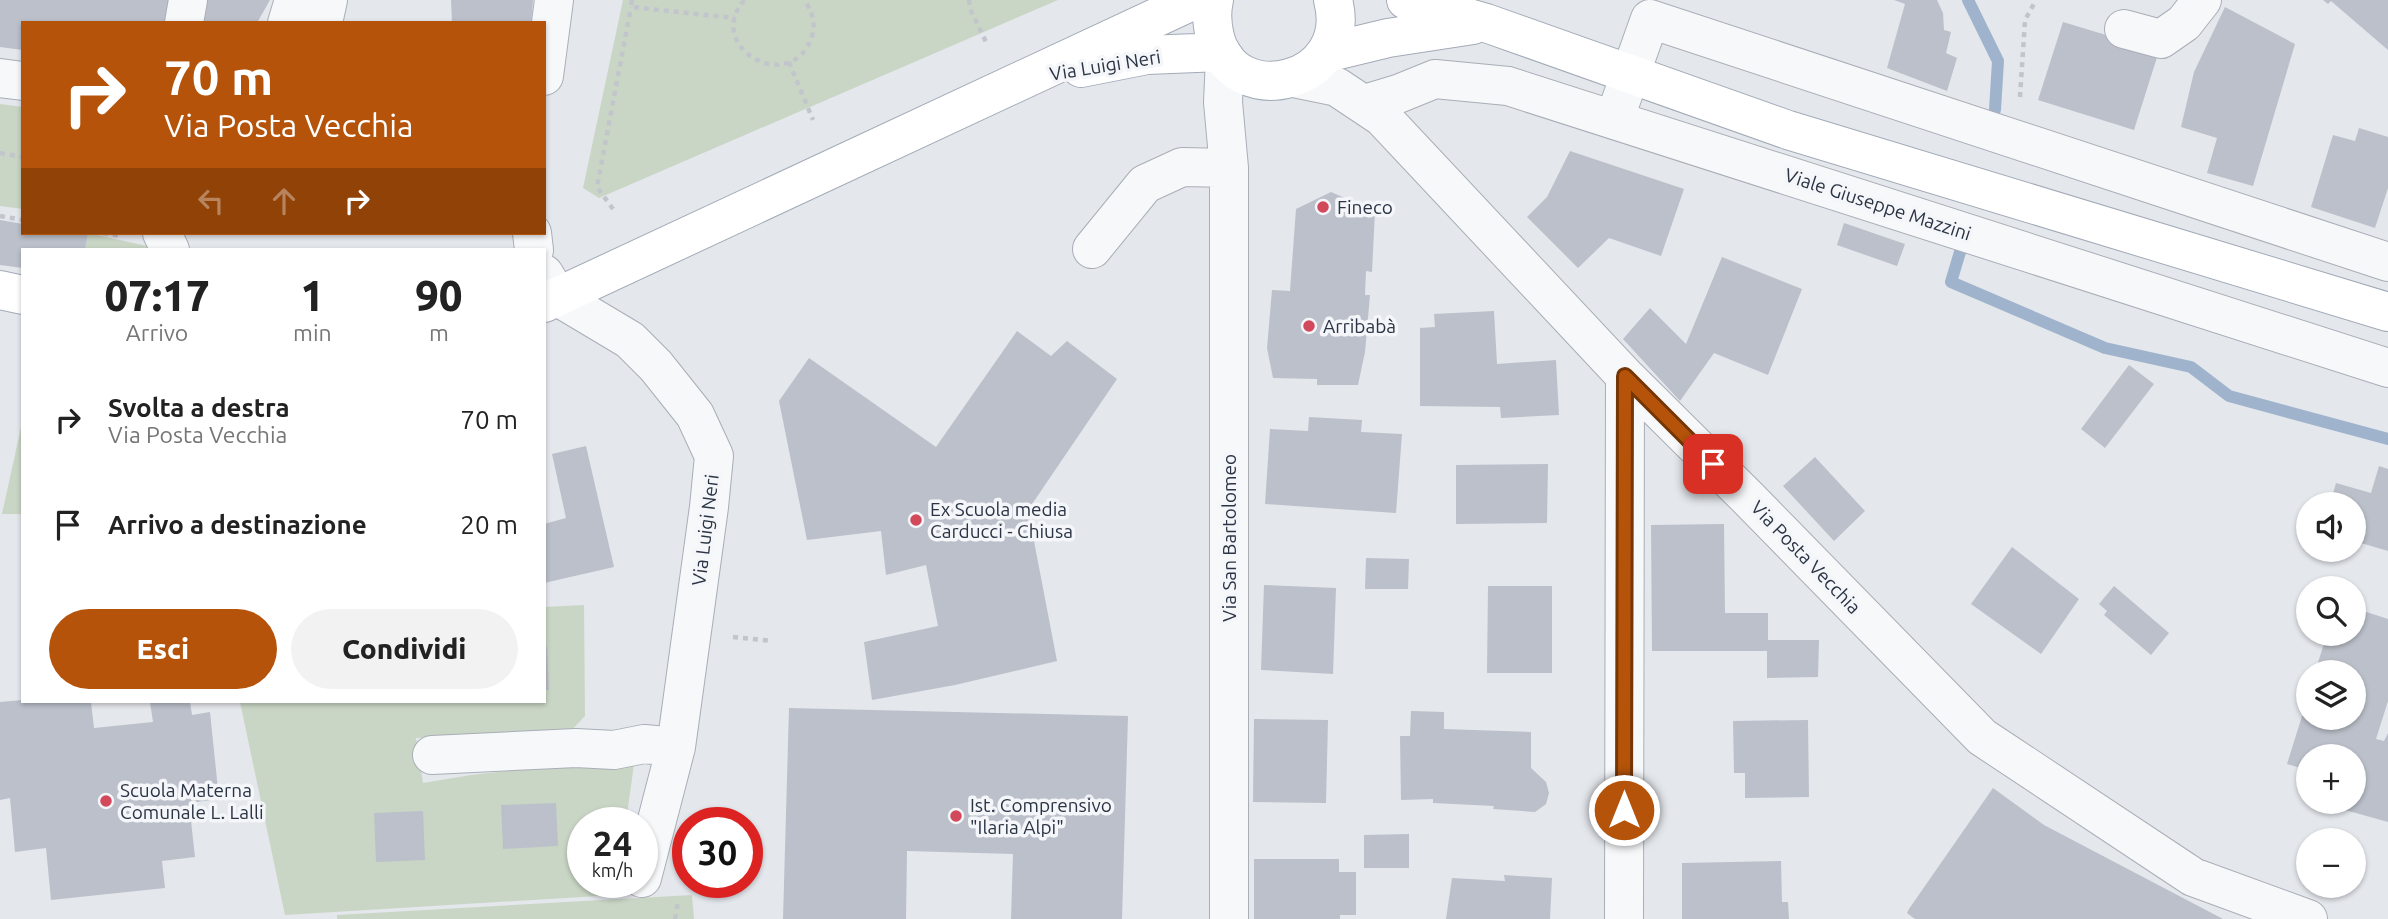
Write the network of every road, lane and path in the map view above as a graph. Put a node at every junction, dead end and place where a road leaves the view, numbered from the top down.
1 (188, 0) edge
2 (294, 0) edge
3 (328, 0) edge
4 (554, 0) edge
5 (632, 0) edge
6 (744, 0) edge
7 (804, 0) edge
8 (969, 0) edge
9 (1194, 0) edge
10 (1214, 0) edge
11 (1333, 0) edge
12 (1406, 0) edge
13 (2035, 0) edge
14 (2202, 0) edge
15 (631, 7) junction
16 (735, 18) junction
17 (184, 21) edge
18 (288, 21) edge
19 (323, 21) edge
20 (1486, 23) junction
21 (2124, 29) dead end
22 (987, 44) dead end
23 (1326, 53) junction
24 (1223, 55) junction
25 (546, 61) edge
26 (789, 62) junction
27 (1631, 74) junction
28 (0, 78) edge
29 (1031, 78) junction
30 (1282, 80) junction
31 (21, 81) edge
32 (1365, 104) junction
33 (1614, 119) junction
34 (813, 120) dead end
35 (2017, 140) junction
36 (0, 153) edge
37 (21, 157) edge
38 (1229, 162) junction
39 (613, 209) dead end
40 (0, 216) edge
41 (21, 220) edge
42 (1092, 249) dead end
43 (2388, 262) edge
44 (0, 290) edge
45 (549, 291) edge
46 (21, 295) edge
47 (2388, 312) edge
48 (2388, 368) edge
49 (1625, 376) junction
50 (732, 637) dead end
51 (772, 641) dead end
52 (677, 747) junction
53 (432, 755) dead end
54 (658, 818) edge
55 (1228, 919) edge
56 (1624, 919) edge
57 (2308, 919) edge

1 - 17 street
2 - 18 street
3 - 19 street
4 - 25 street
5 - 15 path
6 - 16 path
7 - 26 path
8 - 22 path
9 - 29 main road, Via Luigi Neri
10 - 24 main road
11 - 23 main road
12 - 20 main road
13 - 35 path
14 - 21 street
15 - 16 path
15 - 39 path
16 - 26 path
20 - 23 main road
20 - 27 main road
23 - 30 main road
24 - 29 main road, Via Luigi Neri
24 - 30 main road
24 - 38 street
26 - 34 path
27 - 33 street
27 - 35 street
27 - 47 main road
28 - 31 street
29 - 45 main road, Via Luigi Neri
30 - 32 street, Via Posta Vecchia
30 - 38 street
32 - 33 street, Viale Giuseppe Mazzini
32 - 49 street, Via Posta Vecchia
33 - 48 street, Viale Giuseppe Mazzini
35 - 43 street
36 - 37 path
38 - 42 street
38 - 55 street, Via San Bartolomeo
40 - 41 path
44 - 46 main road
45 - 52 street, Via Luigi Neri
49 - 56 street
49 - 57 street, Via Posta Vecchia
50 - 51 path
52 - 53 street
52 - 54 street, Via Luigi Neri

